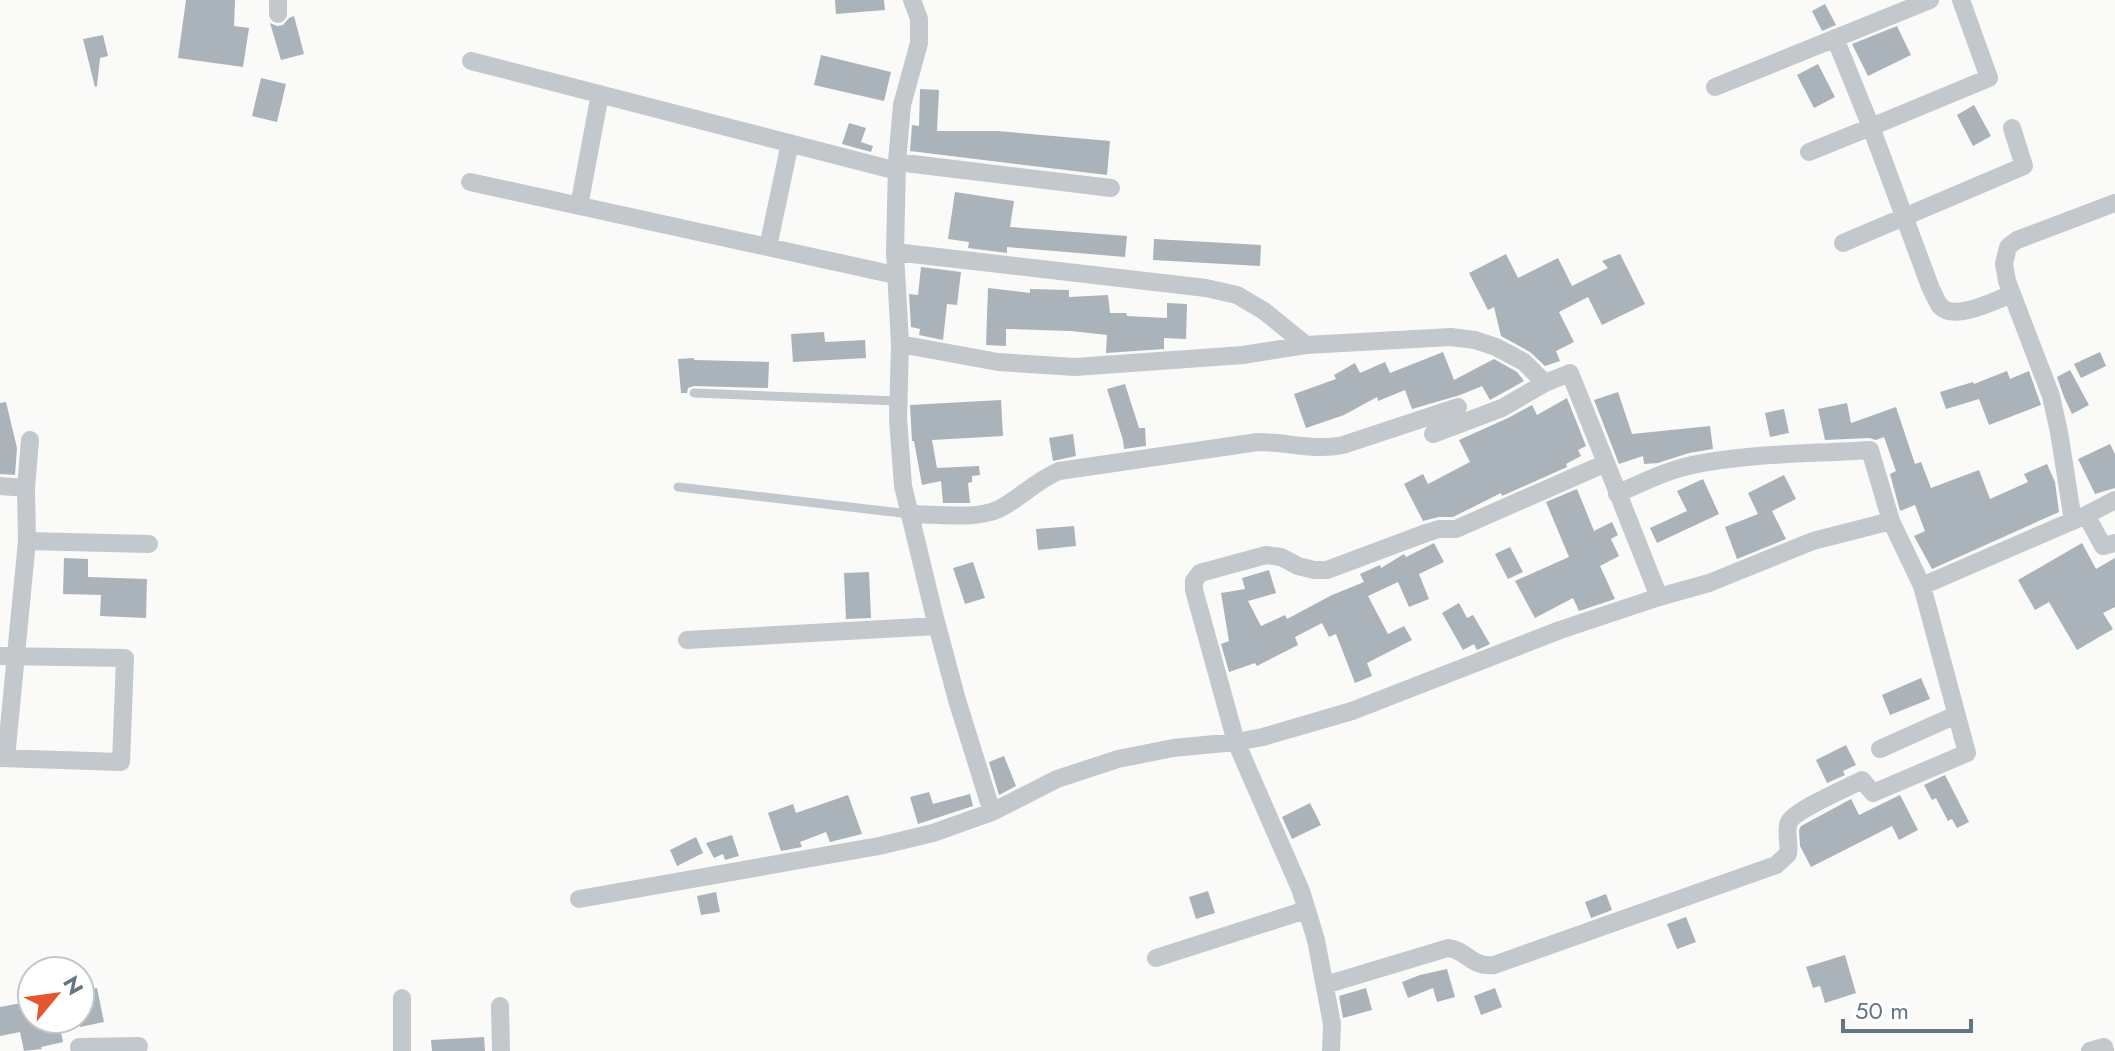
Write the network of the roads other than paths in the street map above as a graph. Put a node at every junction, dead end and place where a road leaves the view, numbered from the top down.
1 (912, 0) edge
2 (1930, 0) edge
3 (1961, 0) edge
4 (1835, 38) junction
5 (471, 61) dead end
6 (1715, 87) dead end
7 (600, 94) junction
8 (1871, 127) junction
9 (2012, 128) dead end
10 (790, 143) junction
11 (1809, 152) dead end
12 (897, 166) junction
13 (470, 182) dead end
14 (1111, 188) dead end
15 (2115, 203) edge
16 (579, 206) junction
17 (1904, 217) junction
18 (1843, 243) dead end
19 (768, 247) junction
20 (895, 252) junction
21 (895, 275) junction
22 (2012, 294) junction
23 (900, 344) junction
24 (1306, 345) junction
25 (1545, 383) junction
26 (694, 393) dead end
27 (898, 401) junction
28 (1458, 407) dead end
29 (1433, 434) dead end
30 (30, 440) dead end
31 (1606, 463) junction
32 (0, 486) edge
33 (678, 487) dead end
34 (26, 488) junction
35 (1617, 494) junction
36 (2115, 500) edge
37 (910, 514) junction
38 (2080, 518) junction
39 (1891, 521) junction
40 (27, 541) junction
41 (2115, 543) edge
42 (149, 544) dead end
43 (1922, 586) junction
44 (1659, 597) junction
45 (937, 626) junction
46 (687, 640) dead end
47 (8, 656) edge
48 (1956, 715) junction
49 (1236, 742) junction
50 (1880, 749) dead end
51 (3, 758) edge
52 (992, 812) junction
53 (579, 899) dead end
54 (1306, 910) junction
55 (1156, 958) dead end
56 (1325, 985) junction
57 (402, 998) dead end
58 (500, 1006) dead end
59 (79, 1043) edge
60 (139, 1046) dead end
61 (402, 1051) edge
62 (501, 1051) edge
63 (1331, 1051) edge

1 - 12 street
2 - 4 street
3 - 8 street
4 - 6 street
4 - 8 street
5 - 7 street
7 - 10 street
7 - 16 street
8 - 11 street
8 - 17 street
9 - 17 street
10 - 12 street
10 - 19 street
12 - 14 street
12 - 20 street
13 - 16 street
15 - 22 street
16 - 19 street
17 - 18 street
17 - 22 street
19 - 21 street
20 - 21 street
20 - 24 street
21 - 23 street
22 - 38 street
23 - 24 street
23 - 27 street
24 - 25 street
25 - 29 street
25 - 31 street
26 - 27 lane
27 - 37 street
28 - 37 street
30 - 34 street
31 - 35 street
31 - 49 street
32 - 34 street
33 - 37 lane
34 - 40 street
35 - 39 street
35 - 44 street
36 - 38 street
37 - 45 street
38 - 41 street
38 - 43 street
39 - 43 street
39 - 44 street
40 - 42 street
40 - 47 street
43 - 48 street
44 - 49 street
45 - 46 street
45 - 52 street
47 - 51 street
47 - 51 street
48 - 50 street
48 - 56 street
49 - 52 street
49 - 54 street
52 - 53 street
54 - 55 street
54 - 56 street
56 - 63 street
57 - 61 street
58 - 62 street
59 - 60 street

